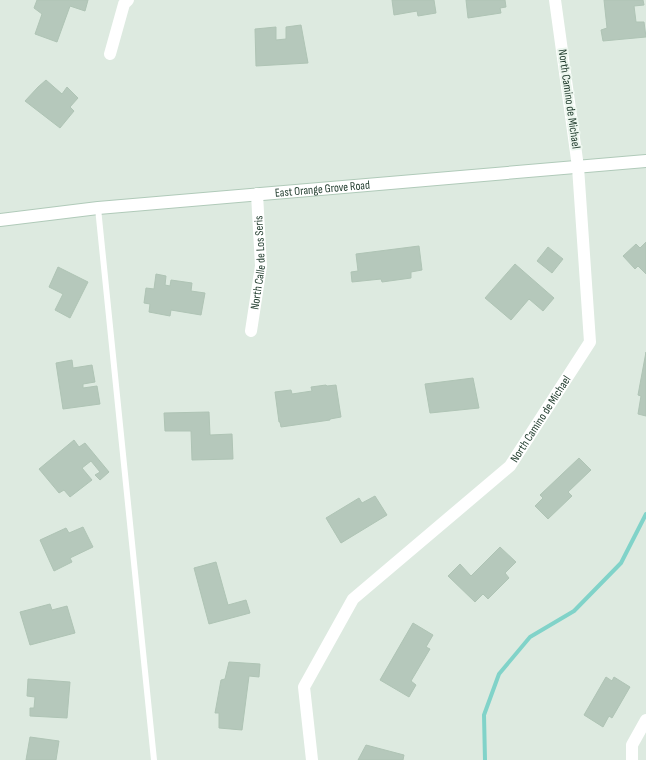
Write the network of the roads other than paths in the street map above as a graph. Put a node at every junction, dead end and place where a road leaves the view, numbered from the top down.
1 (128, 0) edge
2 (555, 0) edge
3 (110, 54) dead end
4 (646, 161) edge
5 (578, 167) junction
6 (257, 194) junction
7 (98, 208) junction
8 (0, 220) edge
9 (251, 331) dead end
10 (646, 720) edge
11 (154, 760) edge
12 (312, 760) edge
13 (632, 760) edge

1 - 3 street
2 - 5 street, North Camino de Michael
4 - 5 street, East Orange Grove Road
5 - 6 street, East Orange Grove Road
5 - 12 street, North Camino de Michael
6 - 7 street, East Orange Grove Road
6 - 9 street, North Calle de Los Seris
7 - 8 street, East Orange Grove Road
7 - 11 lane
10 - 13 street

